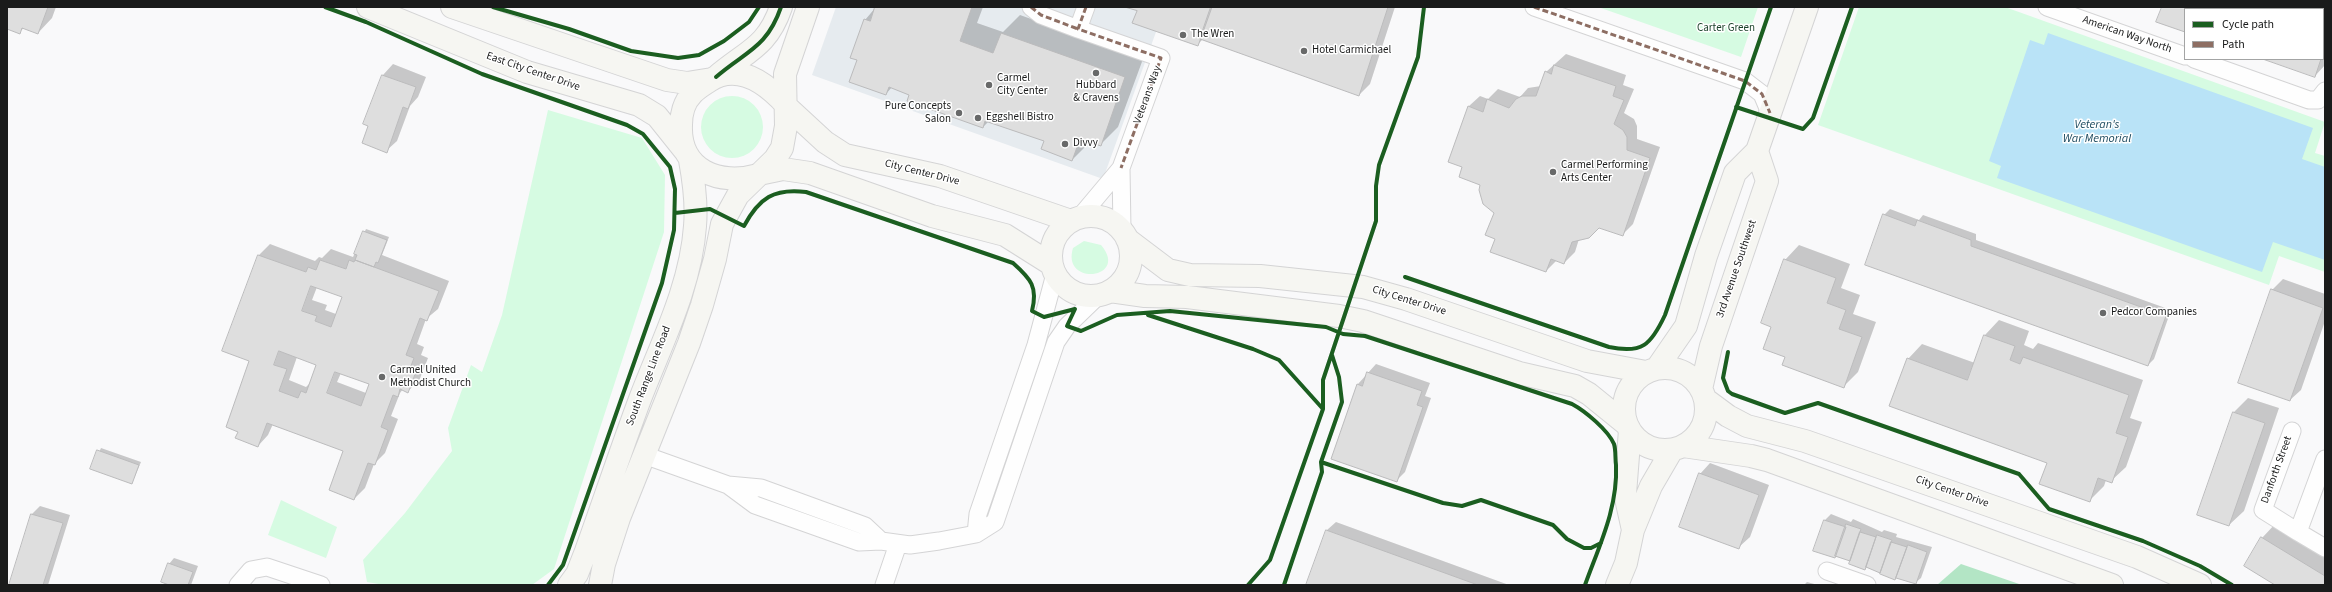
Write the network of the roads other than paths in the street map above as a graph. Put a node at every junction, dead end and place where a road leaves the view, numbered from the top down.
1 (368, 7) edge
2 (452, 7) edge
3 (781, 7) edge
4 (808, 7) edge
5 (1032, 7) edge
6 (1086, 7) edge
7 (1534, 7) edge
8 (1808, 7) edge
9 (2047, 7) edge
10 (1078, 29) junction
11 (2184, 56) edge
12 (2197, 60) edge
13 (714, 78) junction
14 (2322, 96) edge
15 (786, 105) junction
16 (1770, 113) junction
17 (1757, 151) junction
18 (687, 155) junction
19 (1122, 168) junction
20 (758, 175) junction
21 (1075, 219) junction
22 (1124, 234) junction
23 (1053, 269) junction
24 (1104, 294) junction
25 (1651, 370) junction
26 (1703, 394) junction
27 (1628, 427) junction
28 (2292, 431) dead end
29 (1677, 448) junction
30 (644, 455) junction
31 (2325, 459) edge
32 (1633, 530) junction
33 (2298, 532) junction
34 (976, 534) junction
35 (898, 544) junction
36 (2325, 548) edge
37 (1828, 571) dead end
38 (238, 585) edge
39 (321, 585) edge
40 (569, 585) edge
41 (600, 585) edge
42 (884, 585) edge
43 (1617, 585) edge
44 (1867, 585) edge
45 (2112, 585) edge
46 (2200, 585) edge

1 - 18 street, East City Center Drive
2 - 13 street
3 - 13 street
4 - 15 street
5 - 10 street
6 - 10 street
7 - 16 street
8 - 16 street
9 - 11 street, American Way North
10 - 19 street, Veterans Way
12 - 14 street
13 - 15 street
13 - 18 street
15 - 20 street
15 - 21 street, City Center Drive
16 - 17 street
17 - 25 street
17 - 26 street, 3rd Avenue Southwest
18 - 20 street
18 - 40 street, South Range Line Road
19 - 21 street
19 - 22 street
20 - 23 street
20 - 30 street
21 - 22 street
21 - 23 street
22 - 24 street
22 - 25 street, City Center Drive
23 - 24 street
23 - 34 street
24 - 27 street
24 - 34 street
25 - 26 street
25 - 27 street
26 - 29 street
26 - 46 street, City Center Drive
27 - 29 street
27 - 32 street
28 - 33 street, Danforth Street
29 - 32 street
29 - 45 street
30 - 35 street
30 - 41 street
31 - 33 street
32 - 43 street
33 - 36 street
34 - 35 street
35 - 42 street
37 - 44 street
38 - 39 street

